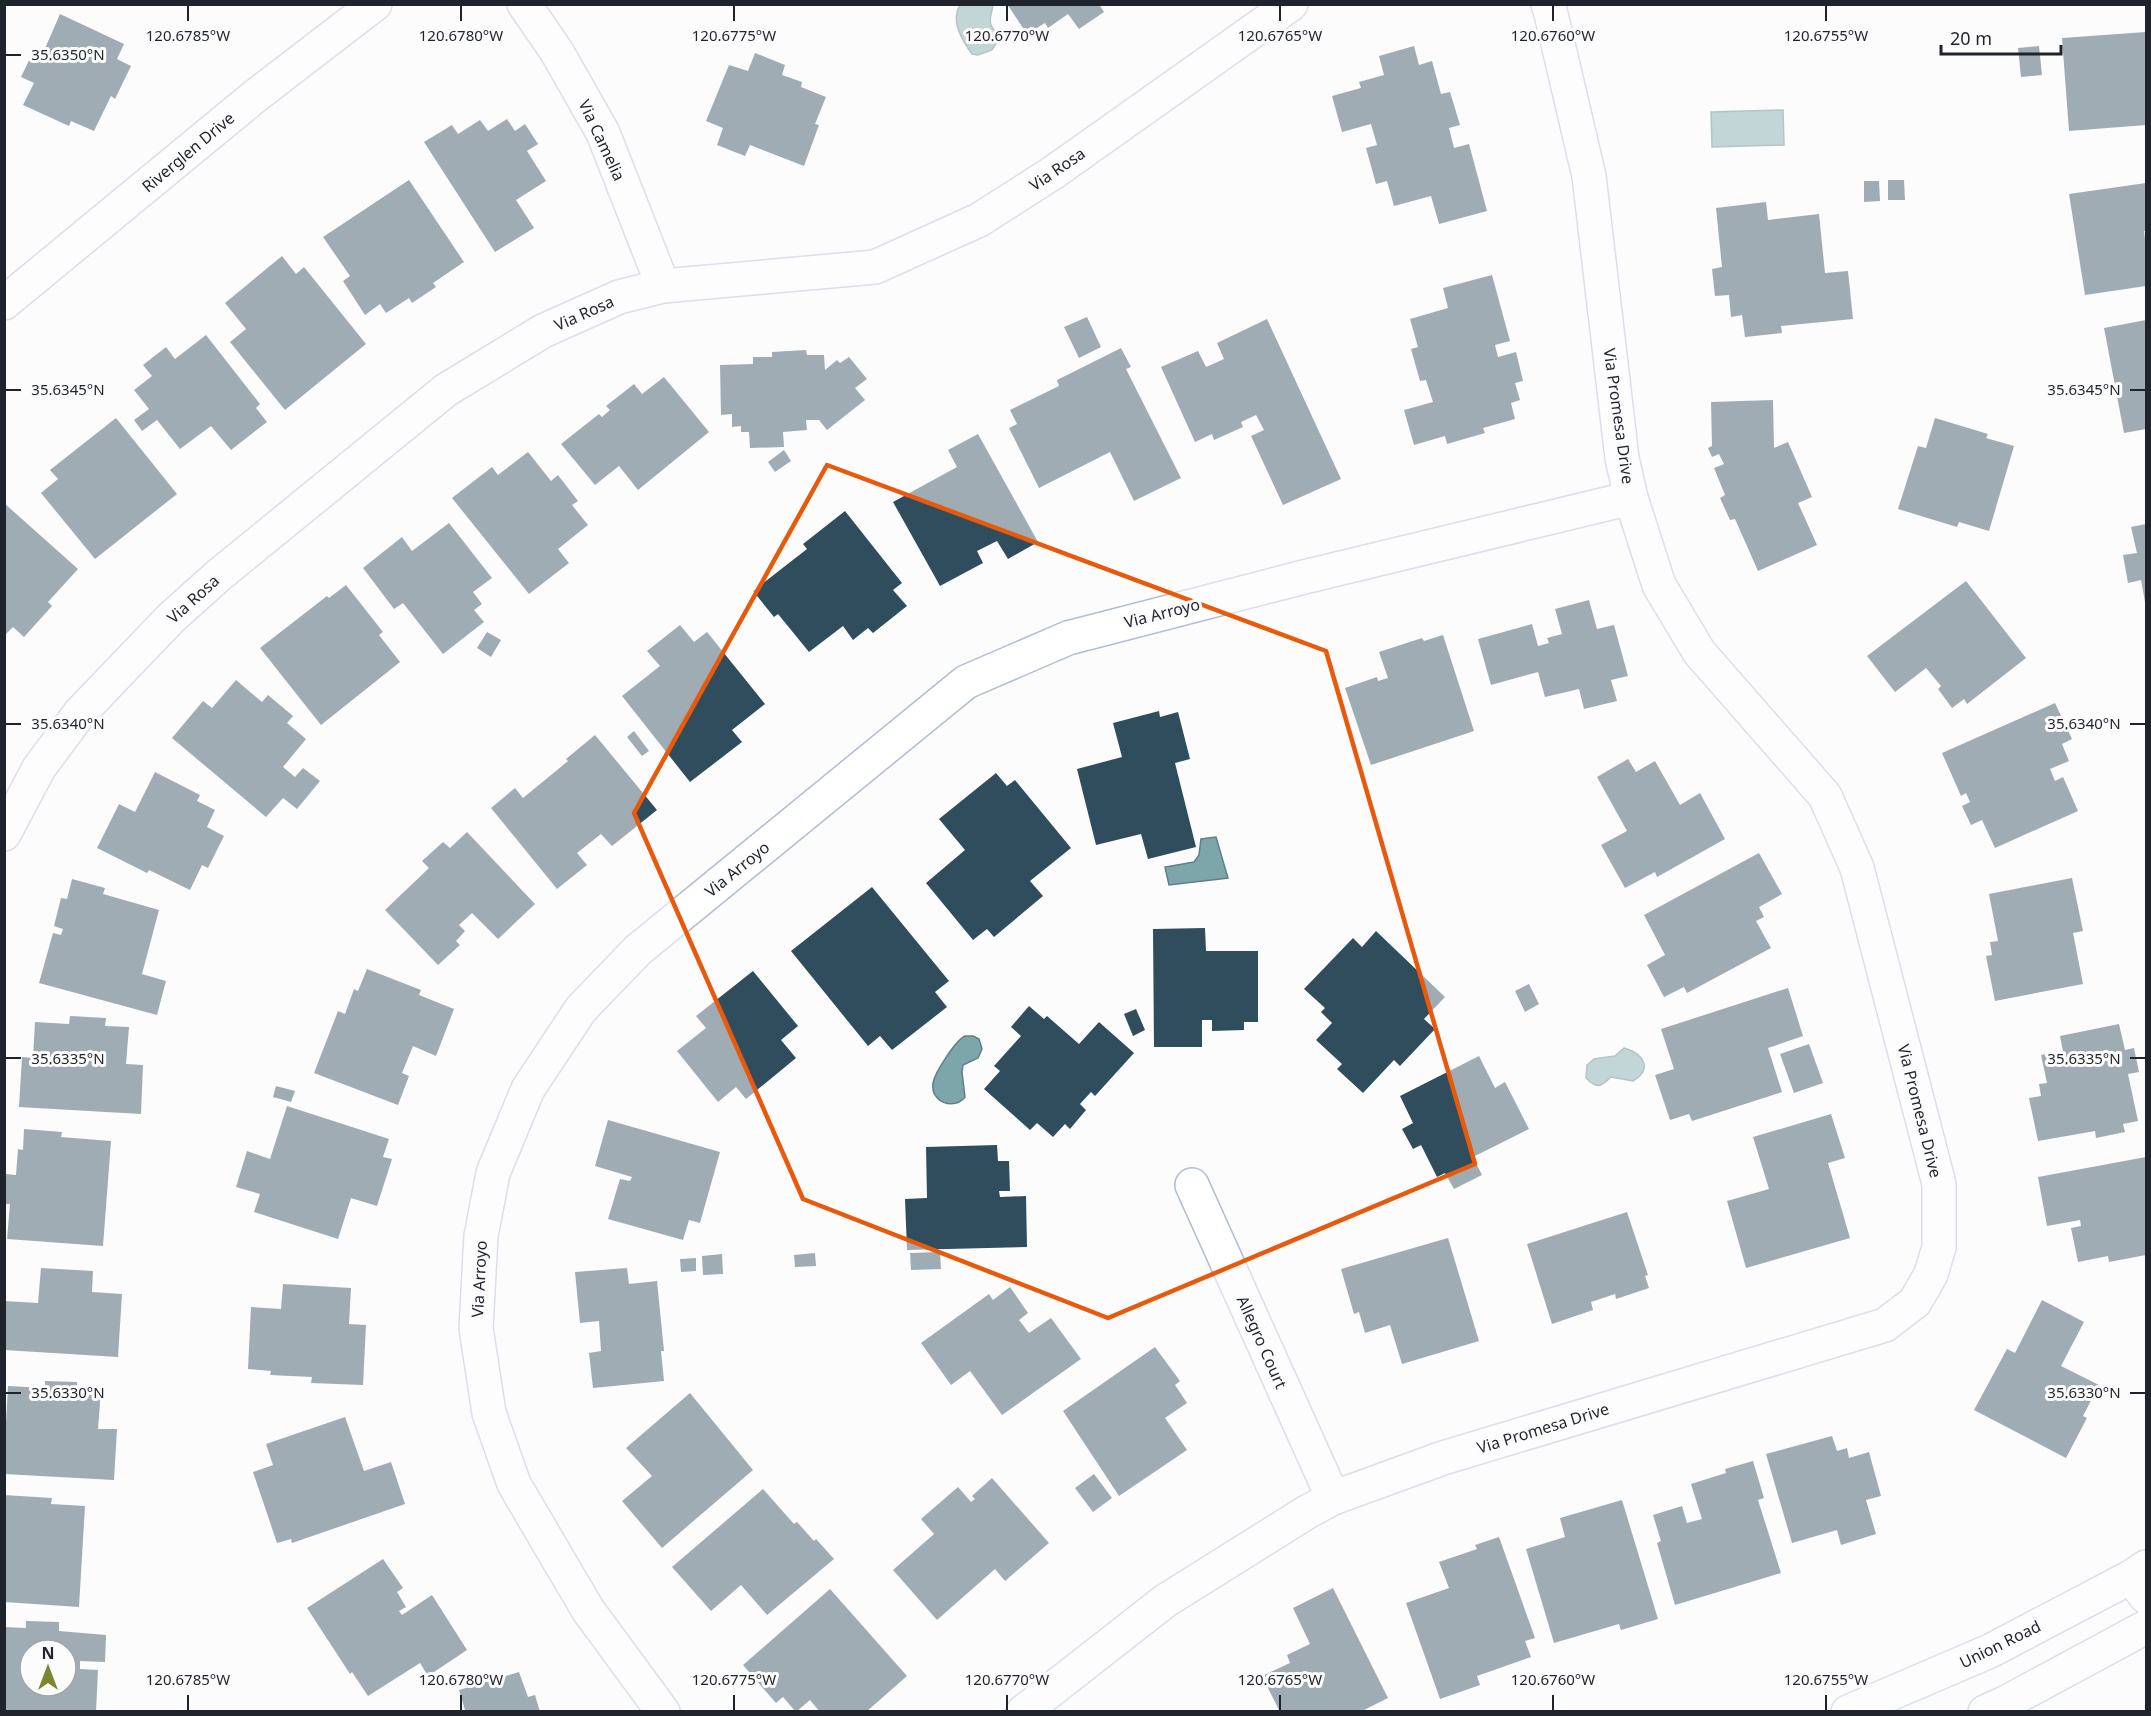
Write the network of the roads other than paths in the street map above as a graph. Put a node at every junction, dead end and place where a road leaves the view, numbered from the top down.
1 (375, 4) edge
2 (524, 4) edge
3 (1291, 4) edge
4 (1548, 4) edge
5 (663, 286) junction
6 (4, 303) edge
7 (1631, 498) junction
8 (4, 834) edge
9 (1192, 1185) dead end
10 (1333, 1498) junction
11 (2141, 1580) edge
12 (2146, 1627) edge
13 (663, 1712) edge
14 (1023, 1712) edge
15 (1848, 1712) edge
16 (1985, 1712) edge

1 - 6 street, Riverglen Drive
2 - 5 street, Via Camelia
3 - 5 street, Via Rosa
4 - 7 street, Via Promesa Drive
5 - 8 street, Via Rosa
7 - 10 street, Via Promesa Drive
7 - 13 street, Via Arroyo
9 - 10 street, Allegro Court
10 - 14 street, Via Promesa Drive
11 - 15 street, Union Road
12 - 16 street

